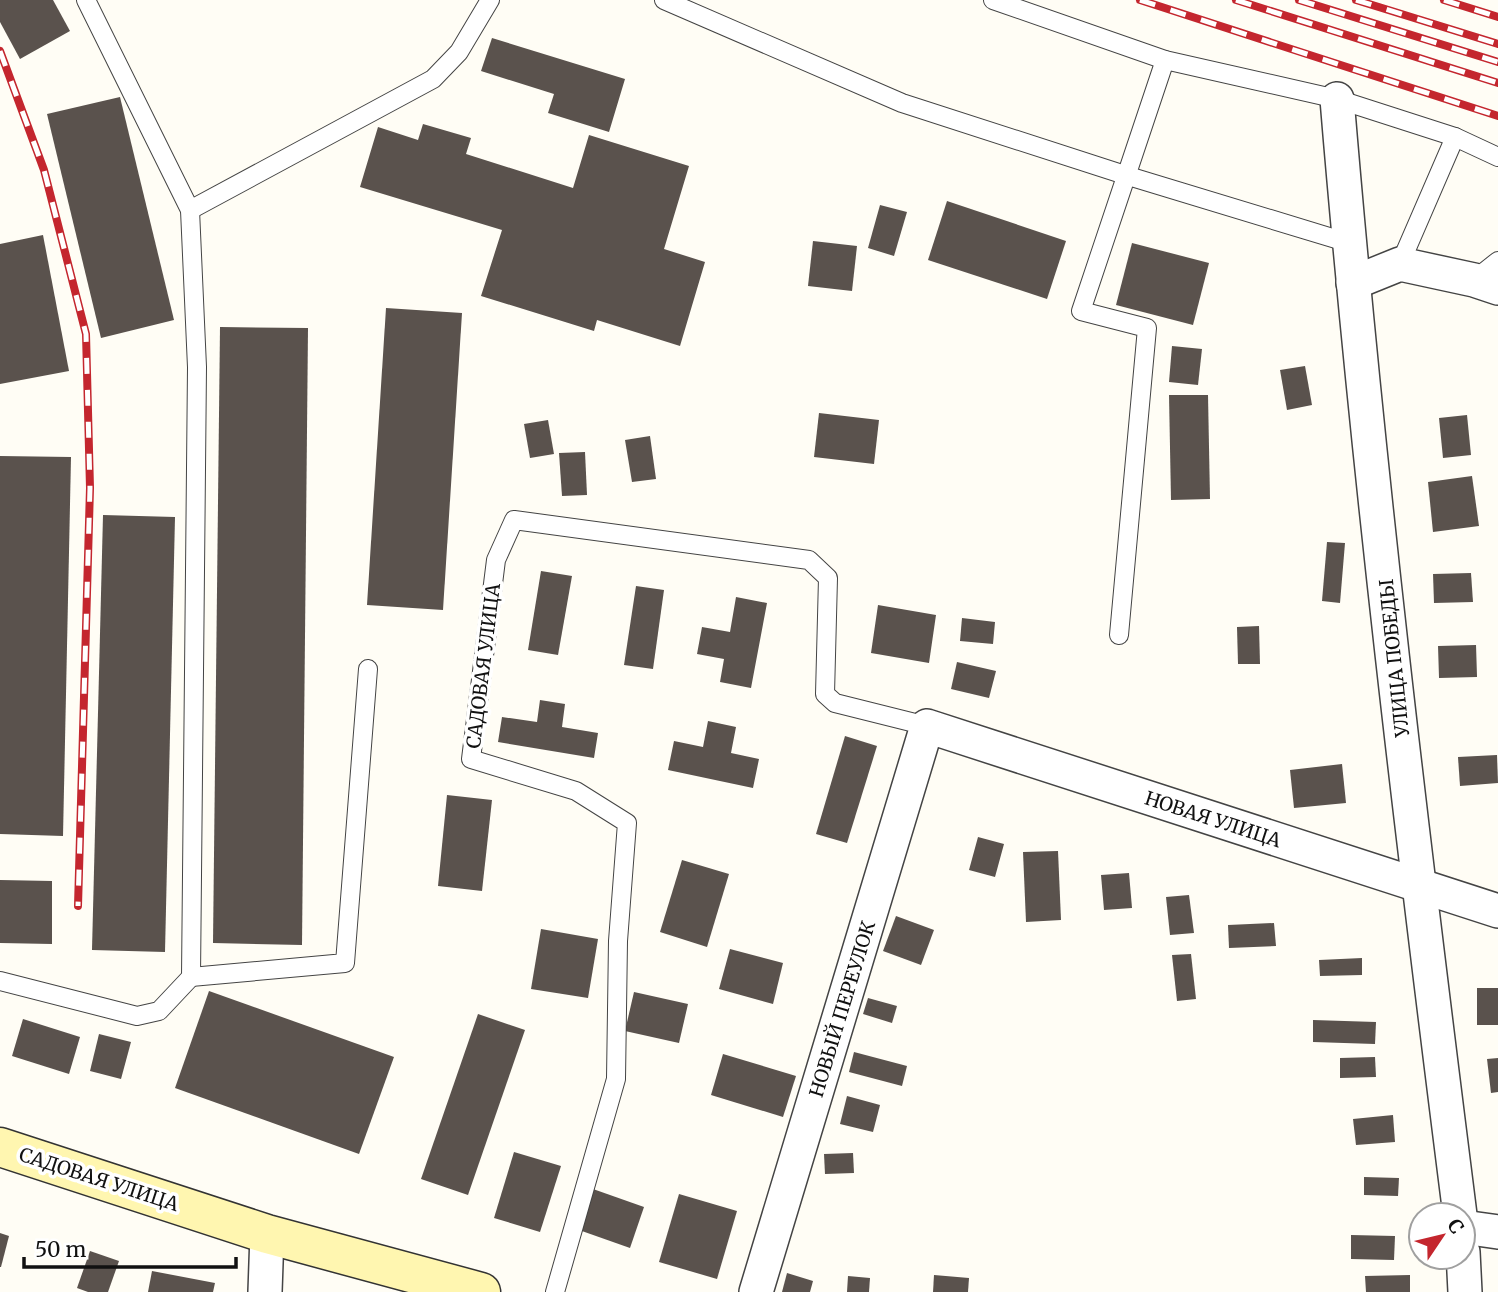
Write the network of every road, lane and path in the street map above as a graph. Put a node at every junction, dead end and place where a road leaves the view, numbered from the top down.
1 (86, 0) edge
2 (490, 0) edge
3 (664, 0) edge
4 (993, 0) edge
5 (1165, 60) junction
6 (1337, 99) junction
7 (1455, 137) junction
8 (1498, 157) edge
9 (1125, 175) junction
10 (190, 210) junction
11 (1349, 243) junction
12 (1400, 264) junction
13 (1490, 276) edge
14 (1353, 283) junction
15 (1119, 635) dead end
16 (368, 669) dead end
17 (928, 726) junction
18 (1419, 886) junction
19 (1498, 911) edge
20 (191, 977) junction
21 (0, 981) edge
22 (0, 1147) edge
23 (1458, 1201) edge
24 (1477, 1229) edge
25 (1498, 1232) edge
26 (267, 1234) junction
27 (1464, 1271) edge
28 (265, 1292) edge
29 (481, 1292) edge
30 (555, 1292) edge
31 (756, 1292) edge
32 (1465, 1292) edge

1 - 10 lane
2 - 10 lane
3 - 9 lane
4 - 5 lane
5 - 6 lane
5 - 9 lane
6 - 7 lane
6 - 11 street, УЛИЦА ПОБЕДЫ
7 - 8 lane
7 - 12 lane
9 - 11 lane
9 - 15 lane
10 - 20 lane
11 - 14 street, УЛИЦА ПОБЕДЫ
12 - 13 street
12 - 14 street
14 - 18 street, УЛИЦА ПОБЕДЫ
16 - 20 lane
17 - 18 street, НОВАЯ УЛИЦА
17 - 30 lane, САДОВАЯ УЛИЦА
17 - 31 street, НОВЫЙ ПЕРЕУЛОК
18 - 19 street, НОВАЯ УЛИЦА
18 - 23 street, УЛИЦА ПОБЕДЫ
20 - 21 lane
22 - 26 street, САДОВАЯ УЛИЦА
24 - 25 street
26 - 28 street
26 - 29 street, САДОВАЯ УЛИЦА
27 - 32 street

